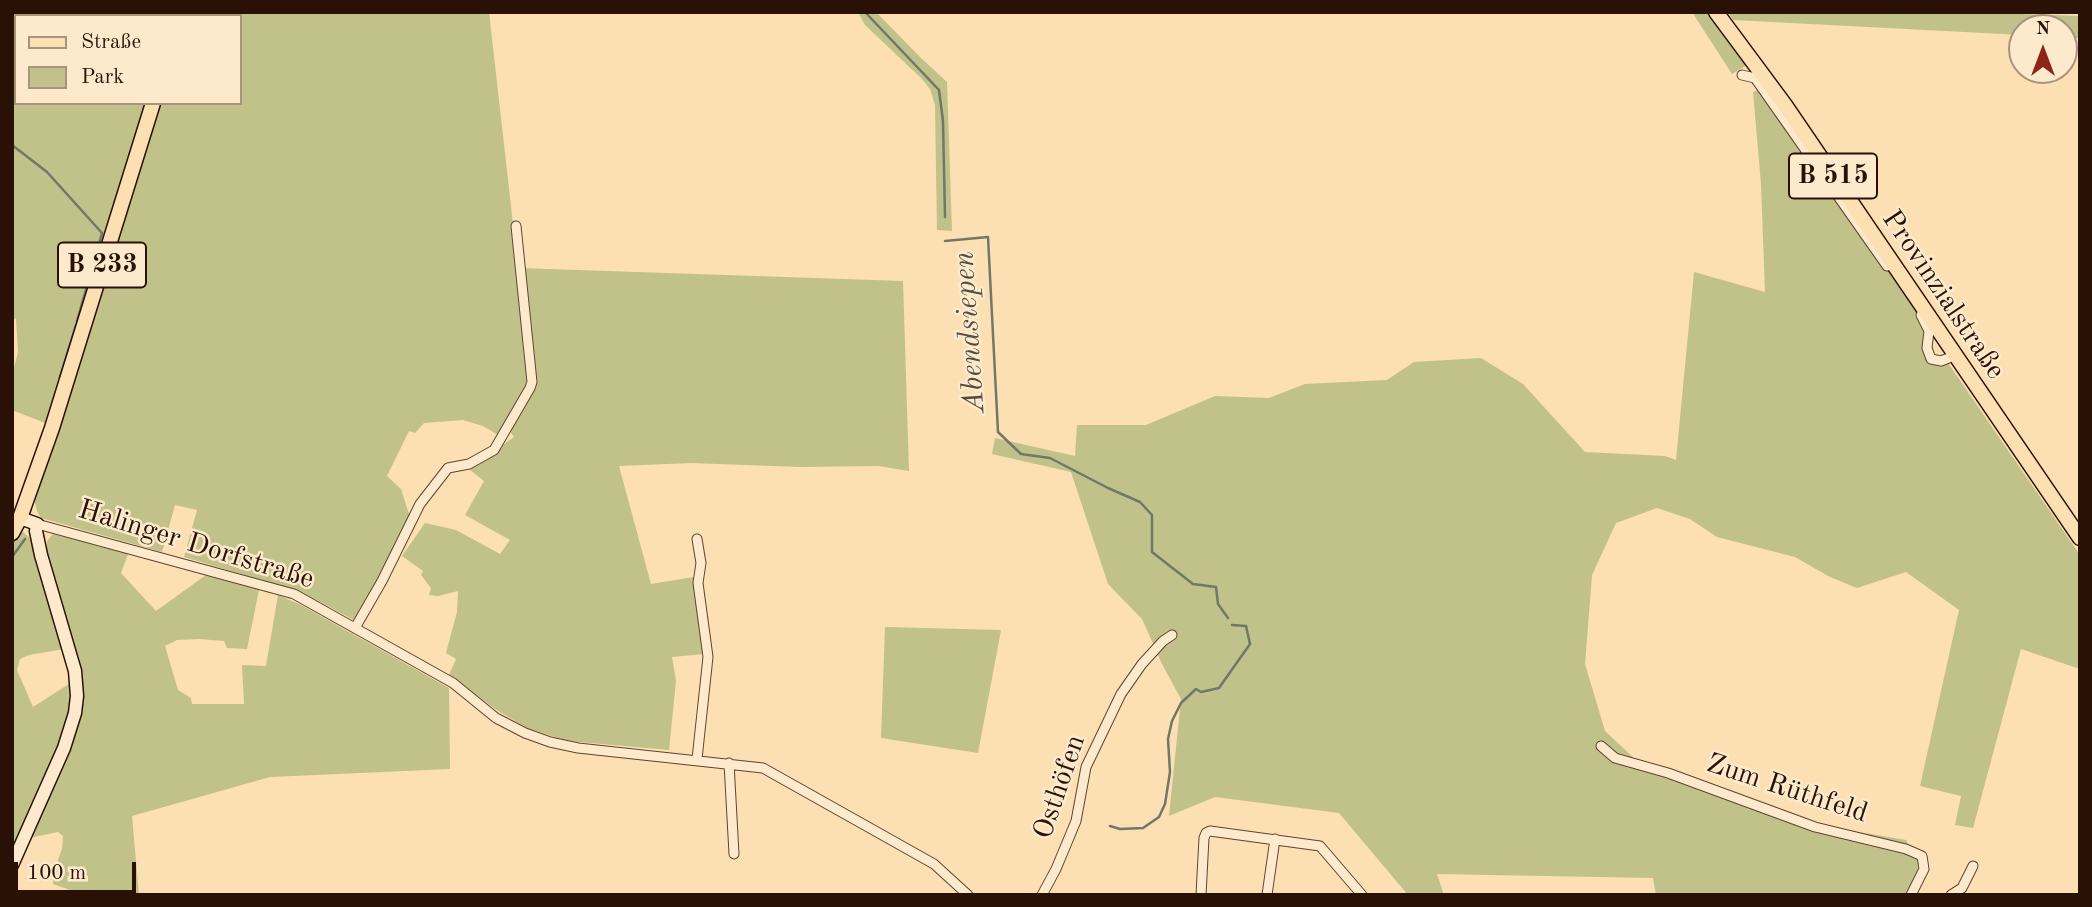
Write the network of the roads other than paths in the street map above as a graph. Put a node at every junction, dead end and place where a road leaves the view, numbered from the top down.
1 (1716, 12) edge
2 (1742, 75) dead end
3 (152, 105) edge
4 (516, 226) dead end
5 (1951, 358) junction
6 (20, 519) junction
7 (37, 524) junction
8 (12, 533) edge
9 (2080, 538) edge
10 (697, 539) dead end
11 (355, 628) junction
12 (1172, 635) dead end
13 (1601, 746) dead end
14 (697, 759) junction
15 (729, 763) junction
16 (1275, 839) junction
17 (734, 855) dead end
18 (12, 865) edge
19 (1973, 866) dead end
20 (968, 895) edge
21 (1042, 895) edge
22 (1201, 895) edge
23 (1267, 895) edge
24 (1362, 895) edge
25 (1911, 895) edge
26 (1951, 895) edge

1 - 5 main road, Provinzialstraße / B 515
2 - 5 street, Provinzialstraße
3 - 6 main road, B 233
4 - 11 street
5 - 9 main road, Provinzialstraße / B 515
6 - 7 street, Halinger Dorfstraße
6 - 8 main road, B 233
7 - 11 street, Halinger Dorfstraße
7 - 18 street
10 - 14 street
11 - 14 street, Halinger Dorfstraße
12 - 21 street, Osthöfen
13 - 25 street, Zum Rüthfeld
14 - 15 street, Halinger Dorfstraße
15 - 17 street
15 - 20 street, Halinger Dorfstraße
16 - 22 street
16 - 23 street
16 - 24 street
19 - 26 street

